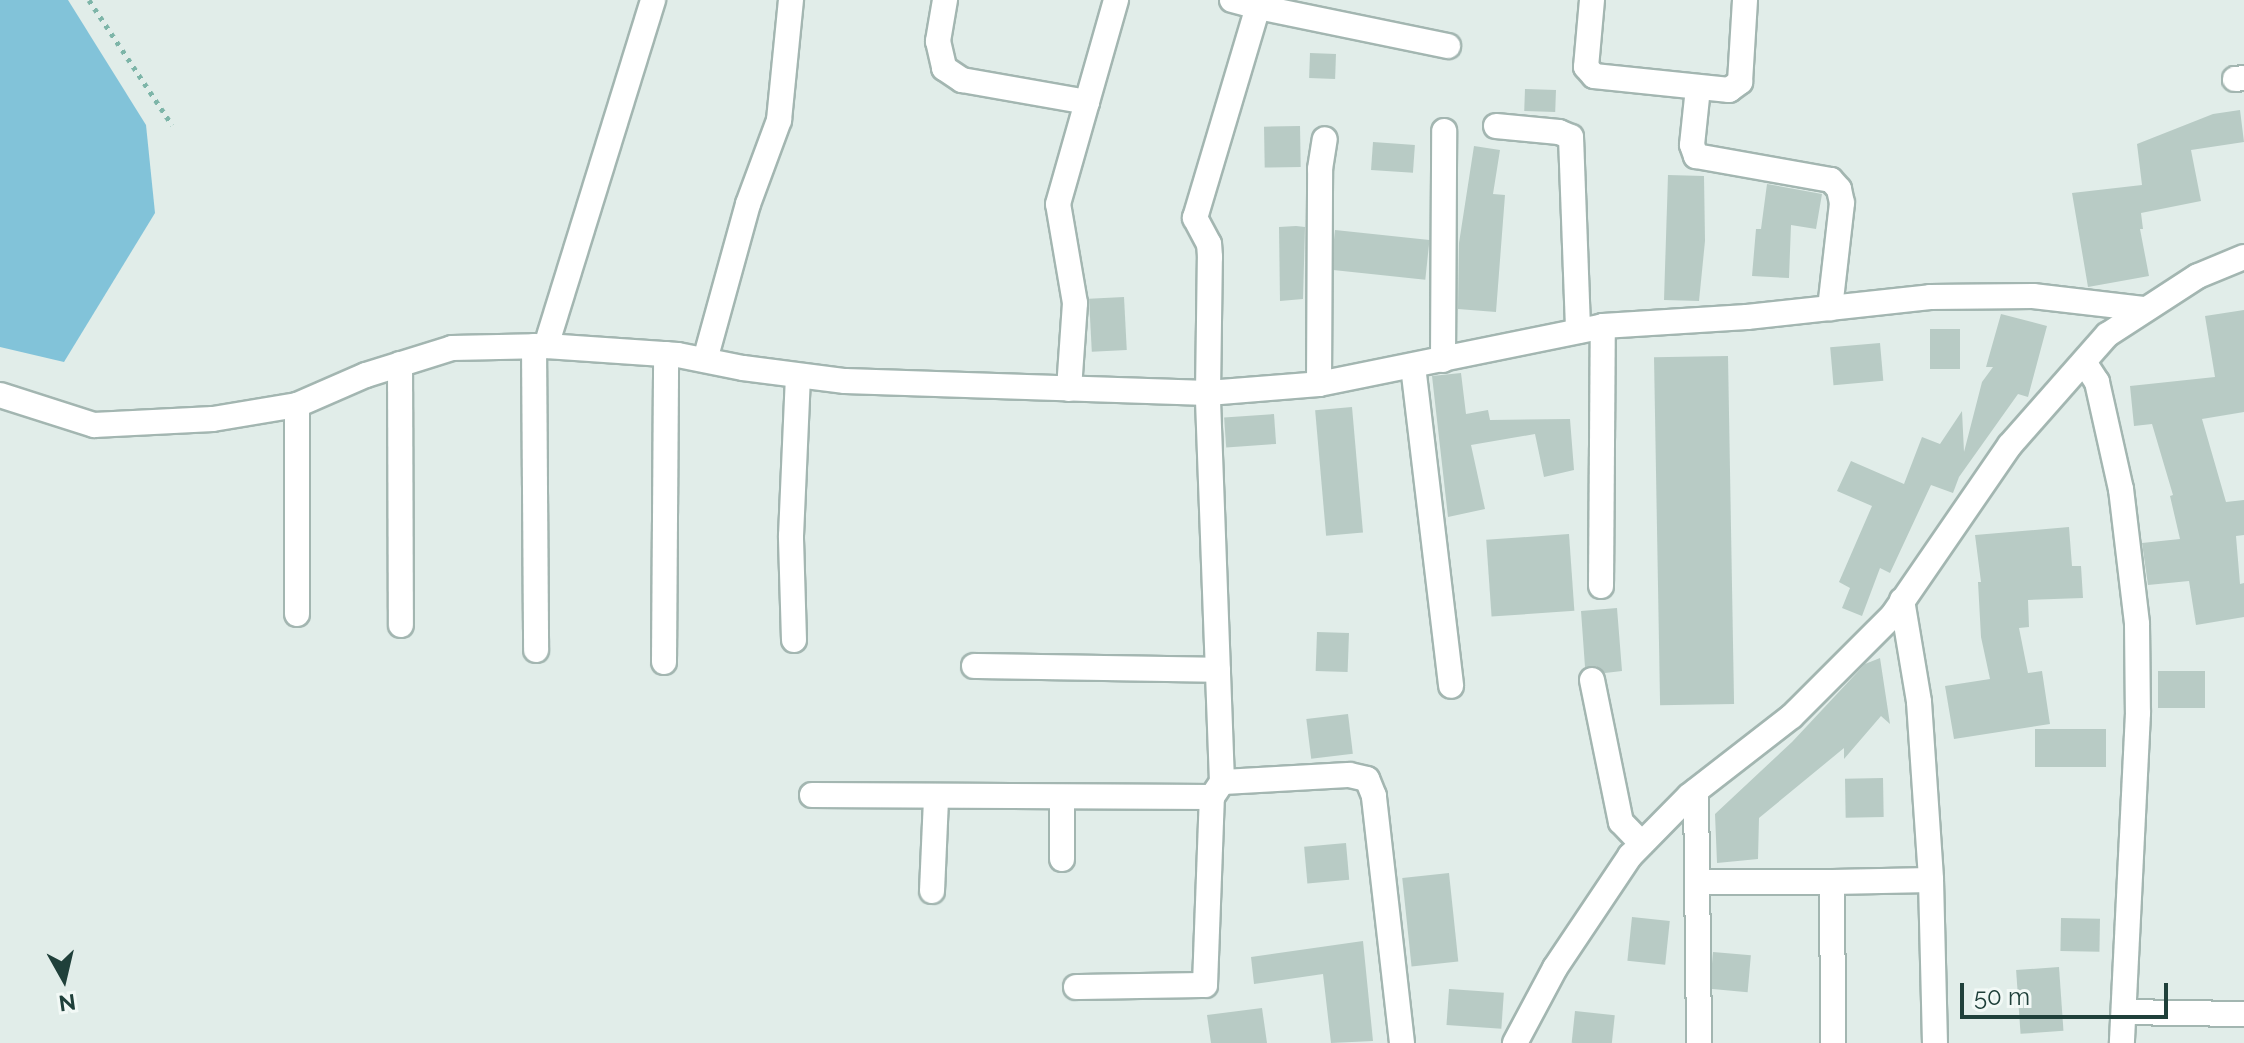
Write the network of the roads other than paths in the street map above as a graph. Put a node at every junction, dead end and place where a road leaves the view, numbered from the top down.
1 (653, 0) edge
2 (791, 0) edge
3 (945, 0) edge
4 (1116, 0) edge
5 (1232, 0) edge
6 (1592, 0) edge
7 (1745, 0) edge
8 (1259, 4) edge
9 (1448, 46) dead end
10 (1698, 88) junction
11 (1087, 102) junction
12 (1496, 126) dead end
13 (1444, 131) dead end
14 (1325, 139) dead end
15 (2244, 257) edge
16 (1830, 308) junction
17 (2143, 309) junction
18 (1603, 326) junction
19 (1578, 331) junction
20 (540, 346) junction
21 (666, 354) junction
22 (705, 360) junction
23 (1443, 360) junction
24 (2084, 362) junction
25 (400, 364) junction
26 (1413, 366) junction
27 (798, 376) junction
28 (1319, 384) junction
29 (1069, 389) junction
30 (1208, 393) junction
31 (0, 395) edge
32 (297, 405) junction
33 (1601, 586) dead end
34 (1902, 600) junction
35 (297, 614) dead end
36 (401, 625) dead end
37 (794, 640) dead end
38 (536, 650) dead end
39 (664, 662) dead end
40 (974, 666) dead end
41 (1218, 670) junction
42 (1592, 680) dead end
43 (1451, 686) dead end
44 (1217, 790) junction
45 (1696, 791) junction
46 (812, 795) dead end
47 (936, 798) junction
48 (1062, 798) junction
49 (1642, 844) junction
50 (1062, 859) dead end
51 (1931, 880) junction
52 (1697, 882) junction
53 (1832, 882) junction
54 (932, 891) dead end
55 (1076, 987) dead end
56 (2124, 1012) junction
57 (2244, 1014) edge
58 (1402, 1043) edge
59 (1515, 1043) edge
60 (1699, 1043) edge
61 (1833, 1043) edge
62 (1935, 1043) edge
63 (2122, 1043) edge

1 - 20 street
2 - 22 street
3 - 11 street
4 - 11 street
5 - 8 street
6 - 10 street
7 - 10 street
8 - 9 street
8 - 30 street
10 - 16 street
11 - 29 street
12 - 19 street
13 - 23 street
14 - 28 street
15 - 17 street
16 - 17 street
16 - 18 street
17 - 24 street
18 - 19 street
18 - 33 street
19 - 23 street
20 - 21 street
20 - 25 street
20 - 38 street
21 - 22 street
21 - 39 street
22 - 27 street
23 - 26 street
24 - 34 street
24 - 56 street
25 - 32 street
25 - 36 street
26 - 28 street
26 - 43 street
27 - 29 street
27 - 37 street
28 - 30 street
29 - 30 street
30 - 41 street
31 - 32 street
32 - 35 street
34 - 45 street
34 - 51 street
40 - 41 street
41 - 44 street
42 - 49 street
44 - 48 street
44 - 55 street
44 - 58 street
45 - 49 street
45 - 52 street
46 - 47 street
47 - 48 street
47 - 54 street
48 - 50 street
49 - 59 street
51 - 53 street
51 - 62 street
52 - 53 street
52 - 60 street
53 - 61 street
56 - 57 street
56 - 63 street

